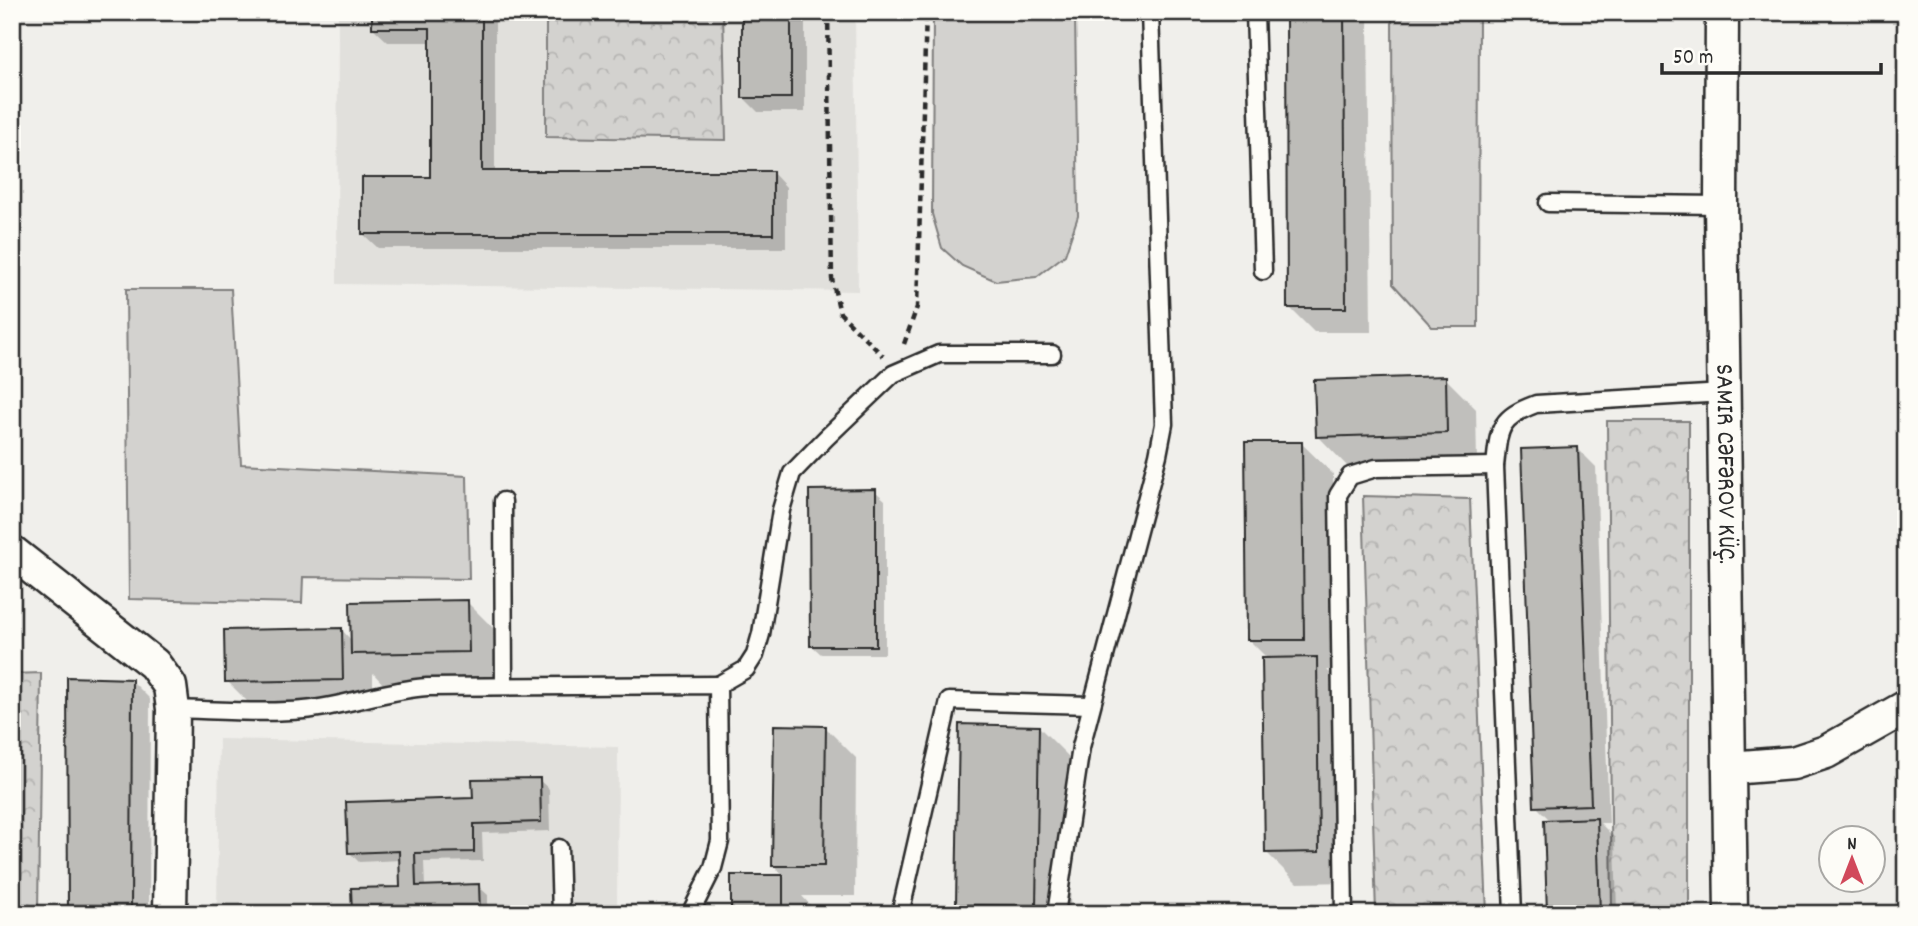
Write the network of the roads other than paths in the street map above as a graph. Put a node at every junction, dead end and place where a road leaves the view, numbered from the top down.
1 (1150, 12) edge
2 (1255, 12) edge
3 (1722, 12) edge
4 (1548, 203) dead end
5 (1721, 205) junction
6 (1263, 271) dead end
7 (1052, 354) dead end
8 (1724, 393) junction
9 (1495, 466) junction
10 (503, 501) dead end
11 (12, 552) edge
12 (718, 685) junction
13 (504, 686) junction
14 (1091, 705) junction
15 (1906, 707) edge
16 (173, 709) junction
17 (1730, 768) junction
18 (559, 848) dead end
19 (170, 914) edge
20 (561, 914) edge
21 (690, 914) edge
22 (900, 914) edge
23 (1056, 914) edge
24 (1344, 914) edge
25 (1513, 914) edge
26 (1731, 914) edge

1 - 14 lane
2 - 6 lane
3 - 5 street, SAMIR CƏFƏROV KÜÇ.
4 - 5 lane
5 - 8 street, SAMIR CƏFƏROV KÜÇ.
7 - 12 lane
8 - 9 lane
8 - 17 street, SAMIR CƏFƏROV KÜÇ.
9 - 24 lane
9 - 25 lane
10 - 13 lane
11 - 16 street
12 - 13 lane
12 - 21 lane
13 - 16 lane
14 - 22 lane
14 - 23 lane
15 - 17 street
16 - 19 street
17 - 26 street, SAMIR CƏFƏROV KÜÇ.
18 - 20 lane

